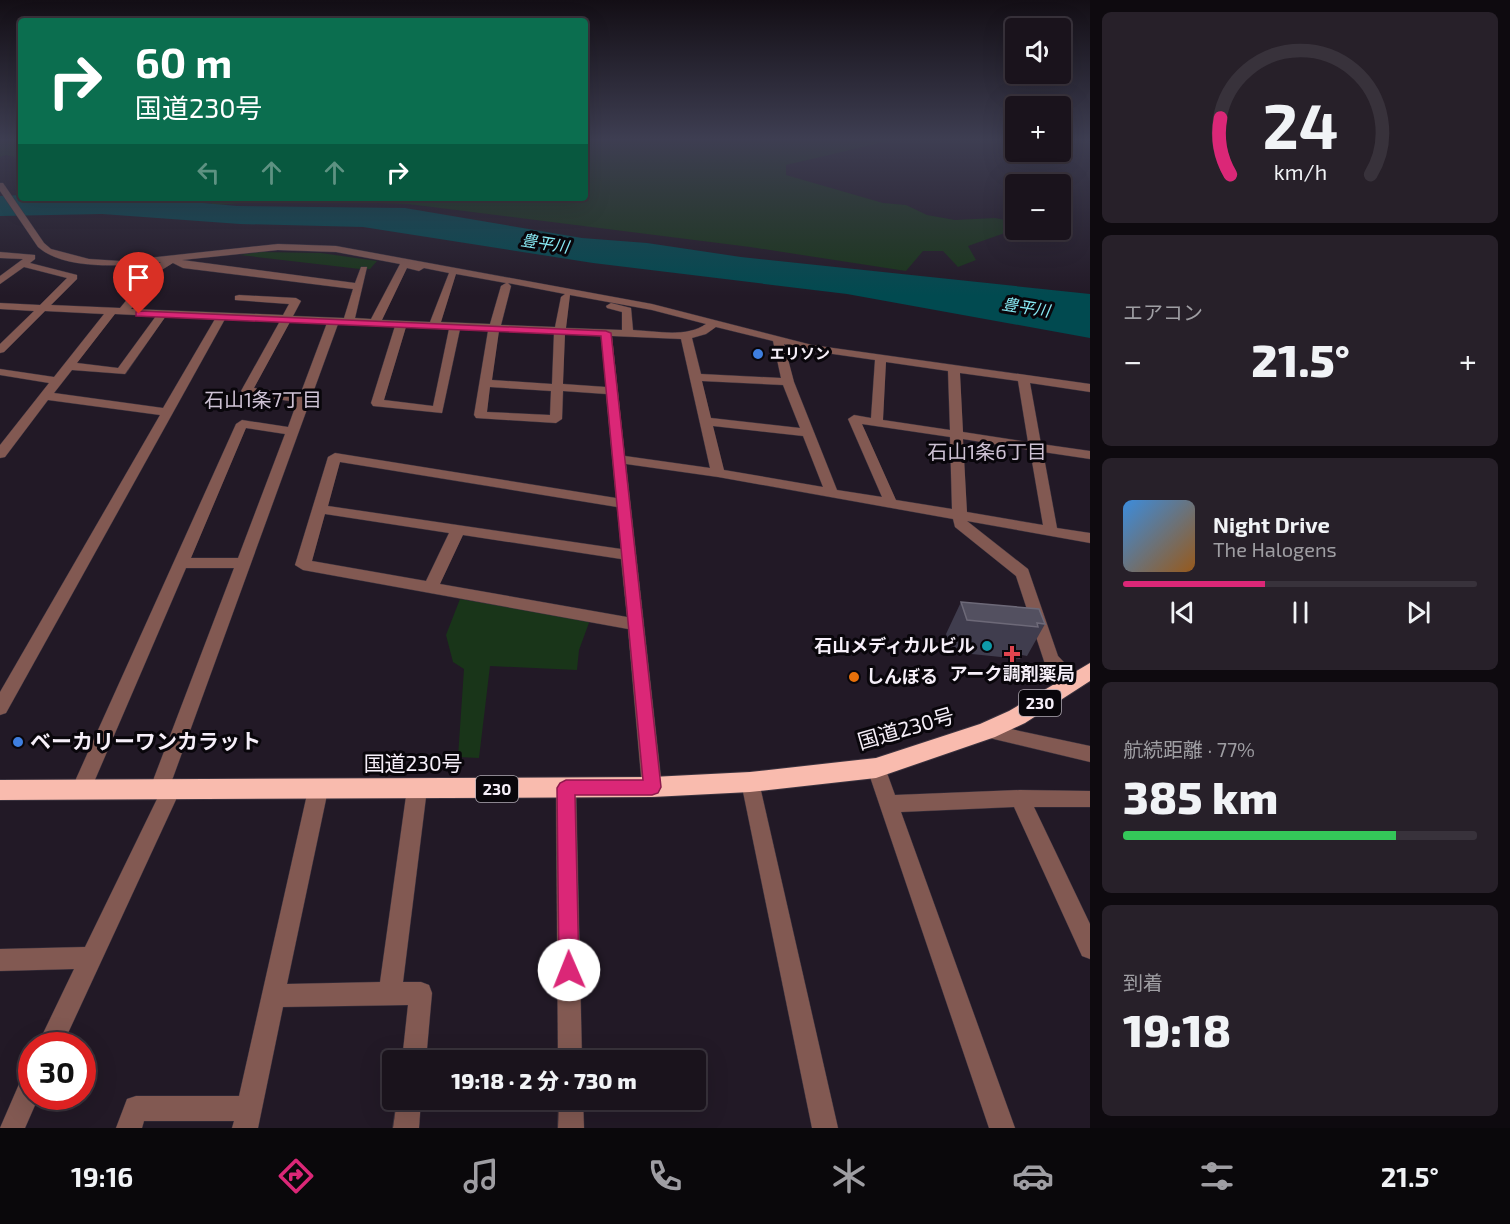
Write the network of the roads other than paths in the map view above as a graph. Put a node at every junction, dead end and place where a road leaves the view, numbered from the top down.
1 (5, 191) edge
2 (48, 251) junction
3 (0, 255) edge
4 (32, 257) junction
5 (173, 259) junction
6 (22, 264) junction
7 (364, 270) dead end
8 (260, 275) junction
9 (452, 275) junction
10 (0, 280) edge
11 (506, 285) junction
12 (359, 287) junction
13 (566, 297) junction
14 (239, 298) junction
15 (0, 306) edge
16 (41, 308) junction
17 (117, 312) junction
18 (162, 315) junction
19 (223, 317) junction
20 (285, 320) junction
21 (340, 322) junction
22 (374, 324) junction
23 (401, 325) junction
24 (712, 325) junction
25 (434, 326) junction
26 (455, 327) junction
27 (494, 329) junction
28 (560, 332) junction
29 (606, 333) junction
30 (628, 334) junction
31 (686, 336) junction
32 (778, 342) junction
33 (0, 350) edge
34 (881, 359) junction
35 (69, 366) junction
36 (954, 370) junction
37 (0, 372) edge
38 (695, 378) junction
39 (1023, 378) junction
40 (58, 381) junction
41 (788, 382) junction
42 (485, 383) junction
43 (557, 388) junction
44 (1090, 388) edge
45 (611, 391) junction
46 (46, 396) junction
47 (305, 399) junction
48 (167, 412) junction
49 (706, 421) junction
50 (878, 422) junction
51 (293, 431) junction
52 (809, 433) junction
53 (955, 435) junction
54 (1035, 446) junction
55 (0, 454) edge
56 (1090, 455) edge
57 (618, 459) junction
58 (718, 473) junction
59 (832, 493) junction
60 (622, 503) junction
61 (891, 503) junction
62 (319, 509) junction
63 (959, 516) junction
64 (458, 530) junction
65 (1052, 532) junction
66 (1090, 538) edge
67 (627, 555) junction
68 (181, 563) junction
69 (244, 563) junction
70 (430, 588) junction
71 (634, 624) junction
72 (1082, 676) edge
73 (0, 708) edge
74 (987, 731) junction
75 (1090, 754) edge
76 (876, 768) junction
77 (750, 782) junction
78 (652, 787) junction
79 (566, 788) junction
80 (417, 789) junction
81 (0, 790) edge
82 (81, 790) junction
83 (318, 790) junction
84 (164, 791) junction
85 (1020, 798) junction
86 (1090, 799) edge
87 (889, 804) junction
88 (1090, 948) edge
89 (88, 958) junction
90 (0, 960) edge
91 (390, 994) junction
92 (273, 996) junction
93 (55, 1032) edge
94 (415, 1050) edge
95 (570, 1050) edge
96 (20, 1110) edge
97 (408, 1110) edge
98 (571, 1110) edge
99 (247, 1119) edge
100 (12, 1128) edge
101 (129, 1128) edge
102 (406, 1128) edge
103 (572, 1128) edge
104 (825, 1128) edge
105 (1002, 1128) edge

1 - 2 street
2 - 4 street
2 - 5 street
3 - 4 street
4 - 6 street
5 - 8 street
5 - 17 street
5 - 24 street
6 - 10 street
6 - 16 street
7 - 12 street
8 - 12 street
8 - 14 street
9 - 11 street
9 - 22 street
9 - 25 street
11 - 13 street
11 - 27 street
12 - 21 street
13 - 28 street
13 - 30 street
14 - 19 street
14 - 20 street
15 - 16 street
16 - 17 street
16 - 33 street
17 - 18 street
17 - 35 street
18 - 19 street
18 - 35 street
19 - 20 street
19 - 48 street
20 - 21 street
20 - 47 street
21 - 22 street
21 - 47 street
22 - 23 street
23 - 25 street
23 - 26 street
24 - 31 street
24 - 32 street
25 - 26 street
26 - 27 street
27 - 28 street
27 - 42 street
28 - 29 street
28 - 43 street
29 - 30 street
29 - 45 street
30 - 31 street
31 - 38 street
32 - 34 street
32 - 41 street
34 - 36 street
34 - 50 street
35 - 40 street
36 - 39 street
36 - 53 street
37 - 40 street
38 - 41 street
38 - 49 street
39 - 44 street
39 - 54 street
40 - 46 street
41 - 52 street
42 - 43 street
42 - 43 street
43 - 45 street
45 - 57 street
46 - 48 street
46 - 55 street
47 - 51 street
48 - 73 street
49 - 52 street
49 - 58 street
50 - 53 street
50 - 61 street
51 - 68 street
51 - 69 street
52 - 59 street
53 - 54 street
53 - 63 street
54 - 56 street
54 - 65 street
57 - 58 street
57 - 60 street
58 - 59 street
59 - 61 street
60 - 62 street
60 - 67 street
61 - 63 street
62 - 64 street
62 - 70 street
63 - 65 street
63 - 72 street
64 - 67 street
64 - 70 street
65 - 66 street
67 - 71 street
68 - 69 street
68 - 82 street
69 - 84 street
70 - 71 street
71 - 78 street
72 - 74 highway, 国道230号 / 230
74 - 75 street
74 - 76 highway, 国道230号 / 230
76 - 77 highway, 国道230号 / 230
76 - 87 street
77 - 78 highway, 国道230号 / 230
77 - 104 street
78 - 79 highway, 国道230号 / 230
79 - 80 highway, 国道230号 / 230
79 - 95 street
80 - 83 highway, 国道230号 / 230
80 - 91 street
81 - 82 highway, 国道230号 / 230
82 - 84 highway, 国道230号 / 230
83 - 84 highway, 国道230号 / 230
83 - 92 street
84 - 89 street
85 - 86 street
85 - 87 street
85 - 88 street
87 - 105 street
89 - 90 street
89 - 93 street
91 - 92 street
91 - 94 street
92 - 99 street
96 - 100 street
97 - 102 street
98 - 103 street
99 - 101 street

